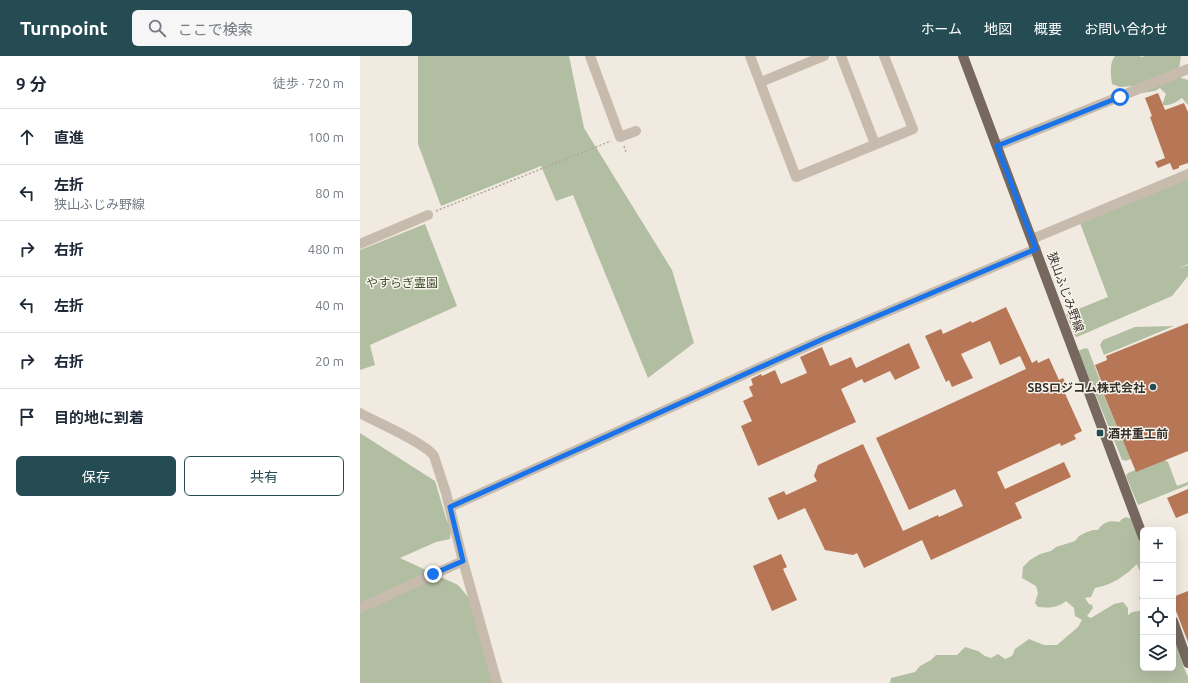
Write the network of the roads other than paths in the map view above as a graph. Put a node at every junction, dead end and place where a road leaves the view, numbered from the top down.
1 (590, 56) edge
2 (750, 56) edge
3 (824, 56) edge
4 (841, 56) edge
5 (884, 56) edge
6 (963, 56) edge
7 (1188, 69) edge
8 (761, 82) junction
9 (636, 131) dead end
10 (875, 144) junction
11 (997, 146) junction
12 (1188, 174) edge
13 (428, 215) road end
14 (1032, 239) junction
15 (360, 244) edge
16 (1036, 249) junction
17 (362, 416) edge
18 (450, 507) junction
19 (1140, 529) edge
20 (463, 561) junction
21 (360, 608) edge
22 (1176, 629) edge
23 (1188, 663) edge
24 (497, 683) edge

1 - 9 street
2 - 8 street
3 - 8 street
4 - 10 street
5 - 10 street
6 - 11 main road, 狭山ふじみ野線
7 - 11 street
8 - 10 street
11 - 14 main road, 狭山ふじみ野線
12 - 14 street
13 - 15 street
14 - 16 main road, 狭山ふじみ野線
16 - 18 street
16 - 19 main road, 狭山ふじみ野線
17 - 18 street
18 - 20 street
20 - 21 street
20 - 24 street
22 - 23 main road

